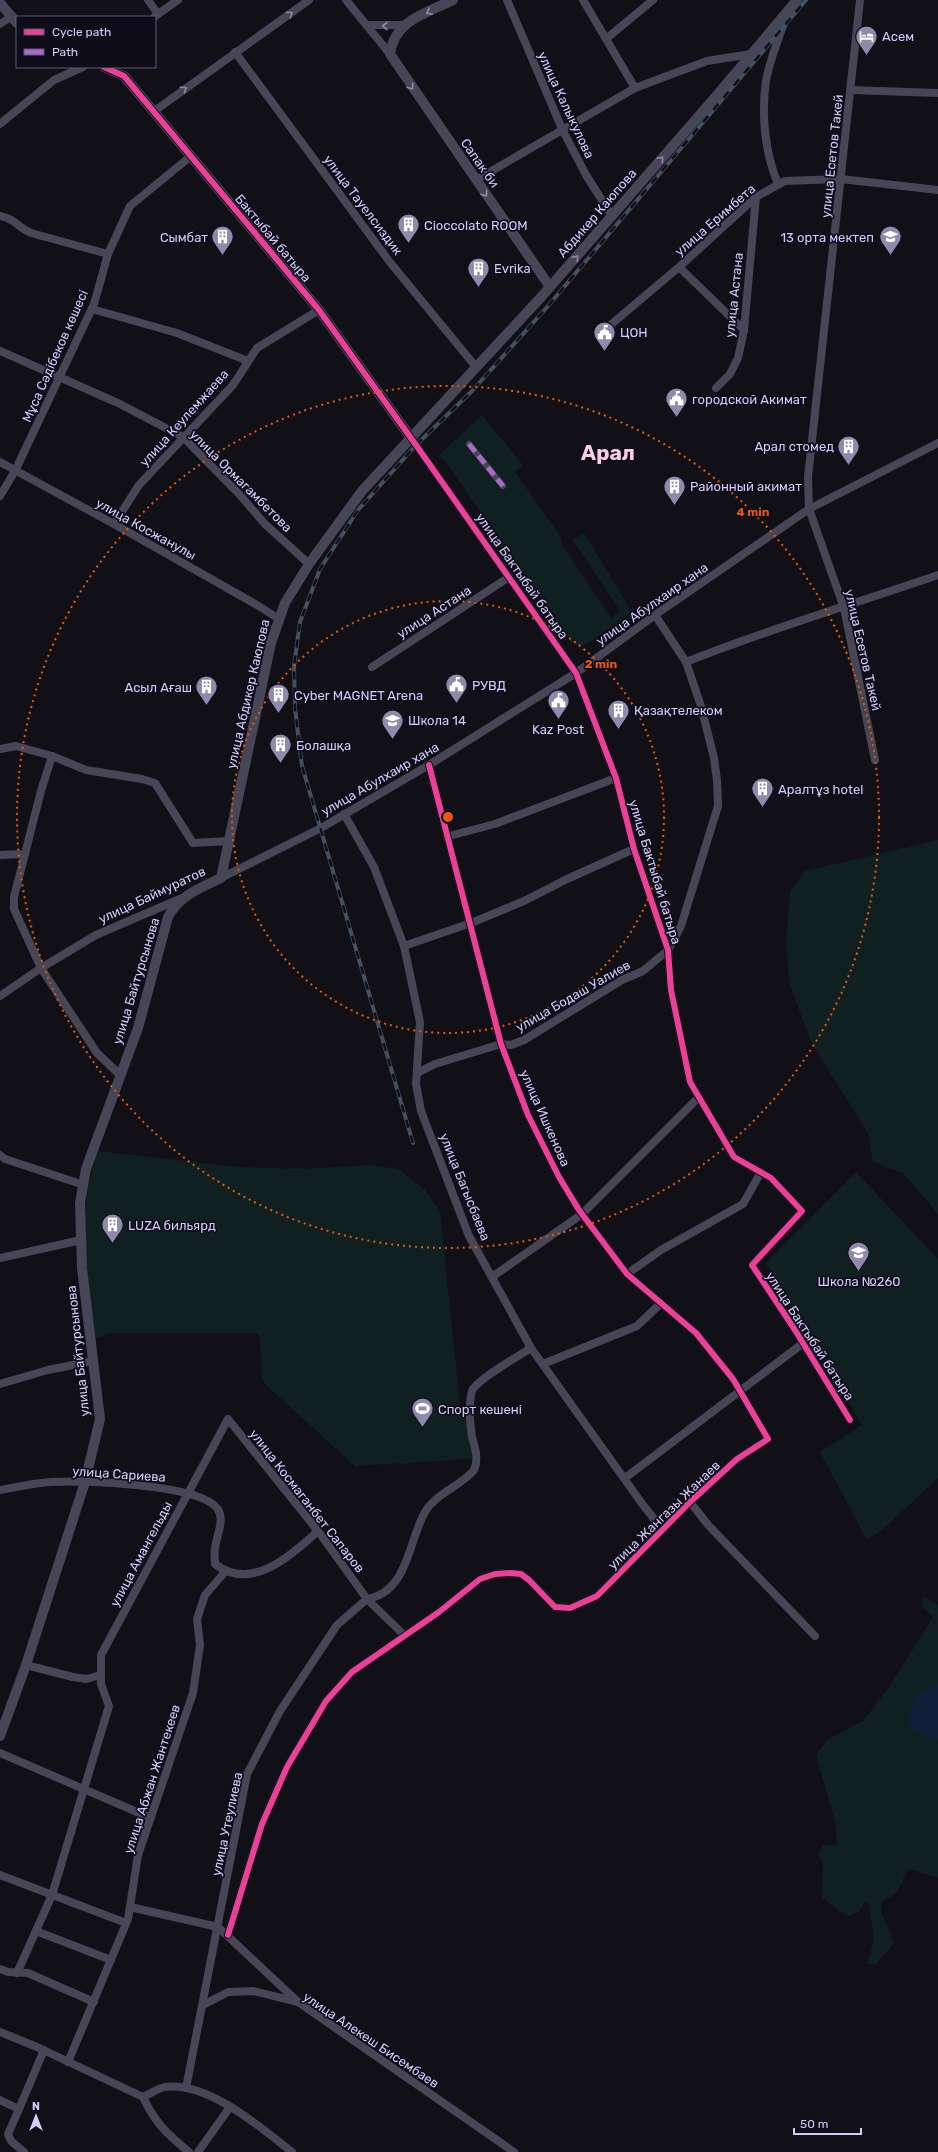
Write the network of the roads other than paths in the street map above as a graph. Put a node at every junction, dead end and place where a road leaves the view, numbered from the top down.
1 (148, 0) edge
2 (178, 0) edge
3 (309, 0) edge
4 (346, 0) edge
5 (453, 0) edge
6 (507, 0) edge
7 (583, 0) edge
8 (653, 0) edge
9 (796, 0) edge
10 (860, 0) edge
11 (0, 3) edge
12 (788, 11) junction
13 (156, 16) edge
14 (14, 20) edge
15 (0, 24) edge
16 (367, 25) junction
17 (404, 25) junction
18 (606, 39) junction
19 (235, 52) junction
20 (390, 54) junction
21 (751, 54) junction
22 (81, 68) edge
23 (106, 68) edge
24 (635, 88) junction
25 (851, 90) junction
26 (938, 94) edge
27 (153, 112) junction
28 (0, 124) edge
29 (563, 131) junction
30 (191, 156) junction
31 (841, 178) junction
32 (476, 180) junction
33 (778, 184) junction
34 (938, 190) edge
35 (756, 197) junction
36 (0, 216) edge
37 (612, 216) junction
38 (108, 254) junction
39 (679, 267) junction
40 (550, 287) junction
41 (92, 309) junction
42 (319, 310) junction
43 (744, 330) junction
44 (600, 333) dead end
45 (0, 351) edge
46 (248, 361) junction
47 (476, 368) junction
48 (60, 379) junction
49 (716, 388) dead end
50 (183, 438) junction
51 (411, 438) junction
52 (938, 443) edge
53 (469, 444) dead end
54 (0, 462) edge
55 (15, 471) junction
56 (503, 486) dead end
57 (0, 496) edge
58 (809, 509) junction
59 (114, 524) junction
60 (309, 564) junction
61 (938, 575) edge
62 (509, 577) junction
63 (844, 608) junction
64 (655, 615) junction
65 (278, 619) junction
66 (686, 662) junction
67 (372, 667) dead end
68 (576, 673) junction
69 (0, 749) edge
70 (52, 756) junction
71 (875, 760) dead end
72 (429, 765) junction
73 (616, 778) junction
74 (344, 814) junction
75 (321, 828) joint
76 (449, 836) junction
77 (229, 841) junction
78 (634, 849) junction
79 (25, 854) junction
80 (0, 855) edge
81 (221, 878) junction
82 (183, 898) junction
83 (471, 923) junction
84 (404, 946) junction
85 (668, 950) junction
86 (41, 968) junction
87 (0, 996) edge
88 (501, 1044) junction
89 (417, 1073) junction
90 (120, 1075) junction
91 (699, 1097) junction
92 (0, 1155) edge
93 (761, 1172) junction
94 (84, 1184) junction
95 (582, 1214) junction
96 (81, 1240) junction
97 (0, 1258) edge
98 (627, 1274) junction
99 (492, 1277) junction
100 (661, 1303) junction
101 (802, 1344) junction
102 (531, 1348) junction
103 (93, 1361) junction
104 (543, 1364) junction
105 (0, 1384) edge
106 (739, 1390) junction
107 (228, 1419) joint
108 (850, 1420) dead end
109 (768, 1438) joint
110 (625, 1478) junction
111 (85, 1482) junction
112 (0, 1490) edge
113 (189, 1492) junction
114 (690, 1502) junction
115 (663, 1530) junction
116 (318, 1531) junction
117 (225, 1572) junction
118 (367, 1599) junction
119 (405, 1636) junction
120 (814, 1636) dead end
121 (26, 1665) junction
122 (101, 1675) junction
123 (0, 1736) edge
124 (0, 1752) edge
125 (83, 1788) junction
126 (151, 1818) junction
127 (0, 1874) edge
128 (52, 1894) junction
129 (130, 1906) junction
130 (126, 1923) junction
131 (218, 1927) junction
132 (36, 1931) junction
133 (228, 1935) junction
134 (111, 1960) junction
135 (0, 1969) edge
136 (17, 1973) junction
137 (94, 2002) junction
138 (298, 2002) junction
139 (203, 2005) junction
140 (0, 2032) edge
141 (44, 2050) junction
142 (68, 2062) junction
143 (186, 2088) junction
144 (143, 2097) junction
145 (0, 2100) edge
146 (230, 2108) junction
147 (20, 2109) junction
148 (24, 2152) edge
149 (189, 2152) edge
150 (198, 2152) edge
151 (292, 2152) edge
152 (514, 2152) edge

1 - 13 street
2 - 13 street
19 -> 3 street
4 - 16 street
5 -> 17 street
6 - 29 street, улица Калыкулова
7 - 18 street
8 - 18 street
9 - 12 street, Абдикер Каюпова
10 - 25 street, улица Есетов Такей
11 - 14 street
12 - 21 street, Абдикер Каюпова
12 - 33 street
14 - 15 street
17 -> 16 street
16 - 20 street
17 - 20 street
18 - 24 street
27 -> 19 street
19 - 47 street, улица Тауелсиздик
20 -> 32 street, Сапак би
21 - 24 street
37 -> 21 street, Абдикер Каюпова
22 - 28 street
23 - 27 street, Бактыбай батыра
24 - 29 street
25 - 26 street
25 - 31 street, улица Есетов Такей
27 - 30 street, Бактыбай батыра
29 - 32 street
29 - 37 street, улица Калыкулова
30 - 38 street, Мұса Сәдібеков көшесі
30 - 42 street, Бактыбай батыра
31 - 33 street, улица Еримбета
31 - 34 street, улица Еримбета
31 - 58 street, улица Есетов Такей
32 -> 40 street, Сапак би
33 - 35 street, улица Еримбета
35 - 39 street, улица Еримбета
35 - 43 street, улица Астана
36 - 38 street
40 -> 37 street, Абдикер Каюпова
38 - 41 street, Мұса Сәдібеков көшесі
39 - 43 street
39 - 44 street, улица Еримбета
40 - 47 street, Абдикер Каюпова
41 - 46 street
41 - 48 street, Мұса Сәдібеков көшесі
42 - 46 street, улица Кеулемжаева
42 - 51 street, Бактыбай батыра
43 - 49 street, улица Астана
45 - 48 street, улица Ормагамбетова
46 - 50 street, улица Кеулемжаева
47 - 51 street, Абдикер Каюпова
48 - 50 street, улица Ормагамбетова
48 - 55 street, Мұса Сәдібеков көшесі
50 - 59 street, улица Кеулемжаева
50 - 60 street, улица Ормагамбетова
51 - 60 street, улица Абдикер Каюпова
51 - 62 street, улица Бактыбай батыра
52 - 58 street, улица Абулхаир хана
53 - 56 street
54 - 55 street, улица Косжанулы
55 - 57 street, Мұса Сәдібеков көшесі
55 - 59 street, улица Косжанулы
58 - 63 street, улица Есетов Такей
58 - 64 street, улица Абулхаир хана
59 - 65 street, улица Косжанулы
60 - 65 street, улица Абдикер Каюпова
61 - 63 street
62 - 67 street, улица Астана
62 - 68 street, улица Бактыбай батыра
63 - 66 street
63 - 71 street, улица Есетов Такей
64 - 66 street
64 - 68 street, улица Абулхаир хана
65 - 77 street, улица Абдикер Каюпова
66 - 85 street
68 - 72 street, улица Абулхаир хана
68 - 73 street, улица Бактыбай батыра
69 - 70 street
70 - 77 street
70 - 79 street, улица Байтурсынова
72 - 74 street, улица Абулхаир хана
72 - 76 street, улица Ишкенова
73 - 76 street
73 - 78 street, улица Бактыбай батыра
74 - 75 street, улица Абулхаир хана
74 - 84 street, улица Багысбаева
75 - 81 street, улица Баймуратов
76 - 83 street, улица Ишкенова
77 - 81 street, улица Абдикер Каюпова
78 - 83 street
78 - 85 street, улица Бактыбай батыра
79 - 80 street
79 - 86 street, улица Байтурсынова
81 - 82 street, улица Баймуратов
82 - 86 street, улица Баймуратов
82 - 90 street, улица Байтурсынова
83 - 84 street
83 - 88 street, улица Ишкенова
84 - 89 street, улица Багысбаева
85 - 88 street, улица Бодаш Уалиев
85 - 91 street, улица Бактыбай батыра
86 - 87 street, улица Баймуратов
86 - 90 street, улица Байтурсынова
88 - 89 street, улица Бодаш Уалиев
88 - 95 street, улица Ишкенова
89 - 99 street, улица Багысбаева
90 - 94 street, улица Байтурсынова
91 - 93 street, улица Бактыбай батыра
91 - 95 street
92 - 94 street
93 - 98 street
93 - 101 street, улица Бактыбай батыра
94 - 96 street, улица Байтурсынова
95 - 98 street, улица Ишкенова
95 - 99 street
96 - 97 street
96 - 103 street, улица Байтурсынова
98 - 100 street, улица Ишкенова
99 - 102 street, улица Багысбаева
100 - 104 street
100 - 106 street, улица Ишкенова
101 - 106 street
101 - 108 street, улица Бактыбай батыра
102 - 104 street, улица Багысбаева
102 - 118 street, улица Утеулиева
103 - 105 street
103 - 111 street, улица Байтурсынова
104 - 110 street, улица Багысбаева
106 - 109 street, улица Ишкенова
106 - 110 street
107 - 113 street, улица Амангельды
107 - 116 street, улица Космаганбет Сапаров
109 - 114 street, улица Жангазы Жанаев
110 - 115 street, улица Багысбаева
111 - 112 street, улица Сариева
111 - 113 street, улица Сариева
111 - 121 street, улица Байтурсынова
113 - 117 street, улица Сариева
113 - 122 street, улица Амангельды
114 - 115 street, улица Жангазы Жанаев
114 - 120 street
115 - 119 street, улица Жангазы Жанаев
116 - 117 street
116 - 118 street, улица Космаганбет Сапаров
117 - 126 street, улица Абжан Жантекеев
118 - 119 street, улица Космаганбет Сапаров
118 - 131 street, улица Утеулиева
119 - 133 street
121 - 122 street
121 - 123 street, улица Байтурсынова
122 - 125 street, улица Амангельды
124 - 125 street
125 - 126 street
125 - 128 street
126 - 129 street, улица Абжан Жантекеев
127 - 128 street
128 - 130 street
128 - 132 street
129 - 130 street, улица Абжан Жантекеев
129 - 131 street
130 - 134 street, улица Абжан Жантекеев
131 - 133 street
131 - 139 street, улица Утеулиева
132 - 134 street
132 - 136 street
133 - 138 street
134 - 137 street, улица Абжан Жантекеев
135 - 136 street
136 - 137 street
137 - 142 street, улица Абжан Жантекеев
138 - 139 street, улица Алекеш Бисембаев
138 - 152 street, улица Алекеш Бисембаев
139 - 143 street, улица Утеулиева
140 - 141 street
141 - 142 street
141 - 147 street
142 - 144 street
143 - 144 street
143 - 146 street
144 - 149 street
145 - 147 street
146 - 150 street
146 - 151 street
147 - 148 street

